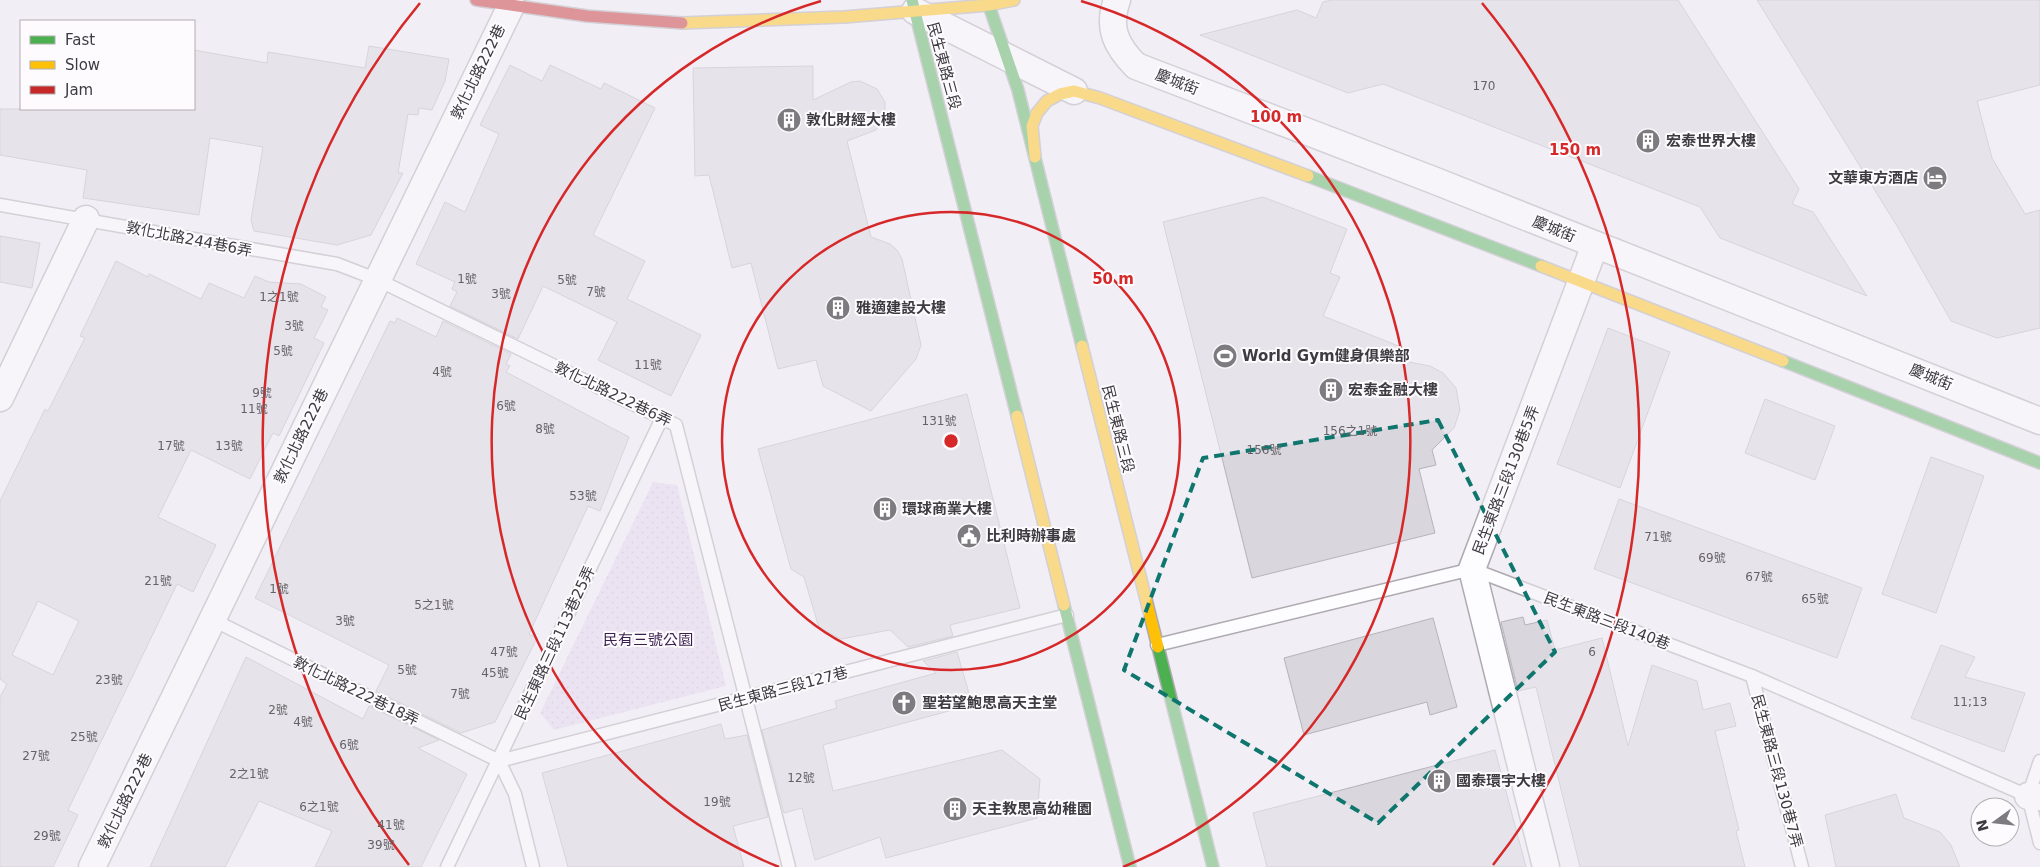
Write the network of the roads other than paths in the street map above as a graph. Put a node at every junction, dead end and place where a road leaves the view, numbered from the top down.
1 (476, 0) edge
2 (1014, 0) edge
3 (1117, 0) edge
4 (988, 3) edge
5 (511, 6) junction
6 (913, 6) edge
7 (1007, 58) junction
8 (1074, 91) junction
9 (1035, 157) junction
10 (0, 205) edge
11 (86, 219) junction
12 (1595, 245) junction
13 (376, 279) junction
14 (1581, 283) junction
15 (0, 398) edge
16 (662, 418) junction
17 (2040, 421) edge
18 (2040, 463) edge
19 (1472, 569) junction
20 (1067, 615) junction
21 (213, 620) junction
22 (1157, 645) junction
23 (1752, 676) junction
24 (747, 699) junction
25 (499, 761) junction
26 (2040, 761) edge
27 (2034, 797) edge
28 (2040, 843) edge
29 (92, 867) edge
30 (447, 867) edge
31 (533, 867) edge
32 (789, 867) edge
33 (1130, 867) edge
34 (1213, 867) edge
35 (1546, 867) edge
36 (1802, 867) edge

1 - 5 street
2 - 4 street
3 - 12 street, 慶城街
4 - 6 street
4 - 7 street, 民生東路三段
5 - 6 street
5 - 13 street, 敦化北路222巷
6 - 7 street
6 - 20 street, 民生東路三段
7 - 8 street
7 - 9 street, 民生東路三段
8 - 9 street
8 - 14 street
9 - 22 street, 民生東路三段
10 - 11 lane, 敦化北路244巷6弄
11 - 13 lane, 敦化北路244巷6弄
11 - 15 street
12 - 14 street, 民生東路三段130巷5弄
12 - 17 street, 慶城街
13 - 16 lane, 敦化北路222巷6弄
13 - 21 street, 敦化北路222巷
14 - 18 street
14 - 19 street, 民生東路三段130巷5弄
16 - 24 lane, 敦化北路222巷6弄
16 - 25 lane, 民生東路三段113巷25弄
19 - 22 lane
19 - 23 lane, 民生東路三段140巷
19 - 35 street, 民生東路三段130巷5弄
20 - 24 lane, 民生東路三段127巷
20 - 33 street, 民生東路三段
21 - 25 lane, 敦化北路222巷18弄
21 - 29 street, 敦化北路222巷
22 - 34 street, 民生東路三段
23 - 27 lane, 民生東路三段140巷
23 - 36 lane, 民生東路三段130巷7弄
24 - 25 lane, 民生東路三段127巷
24 - 32 lane, 敦化北路222巷6弄
25 - 30 lane, 民生東路三段113巷25弄
25 - 31 lane
26 - 27 lane
27 - 28 lane

